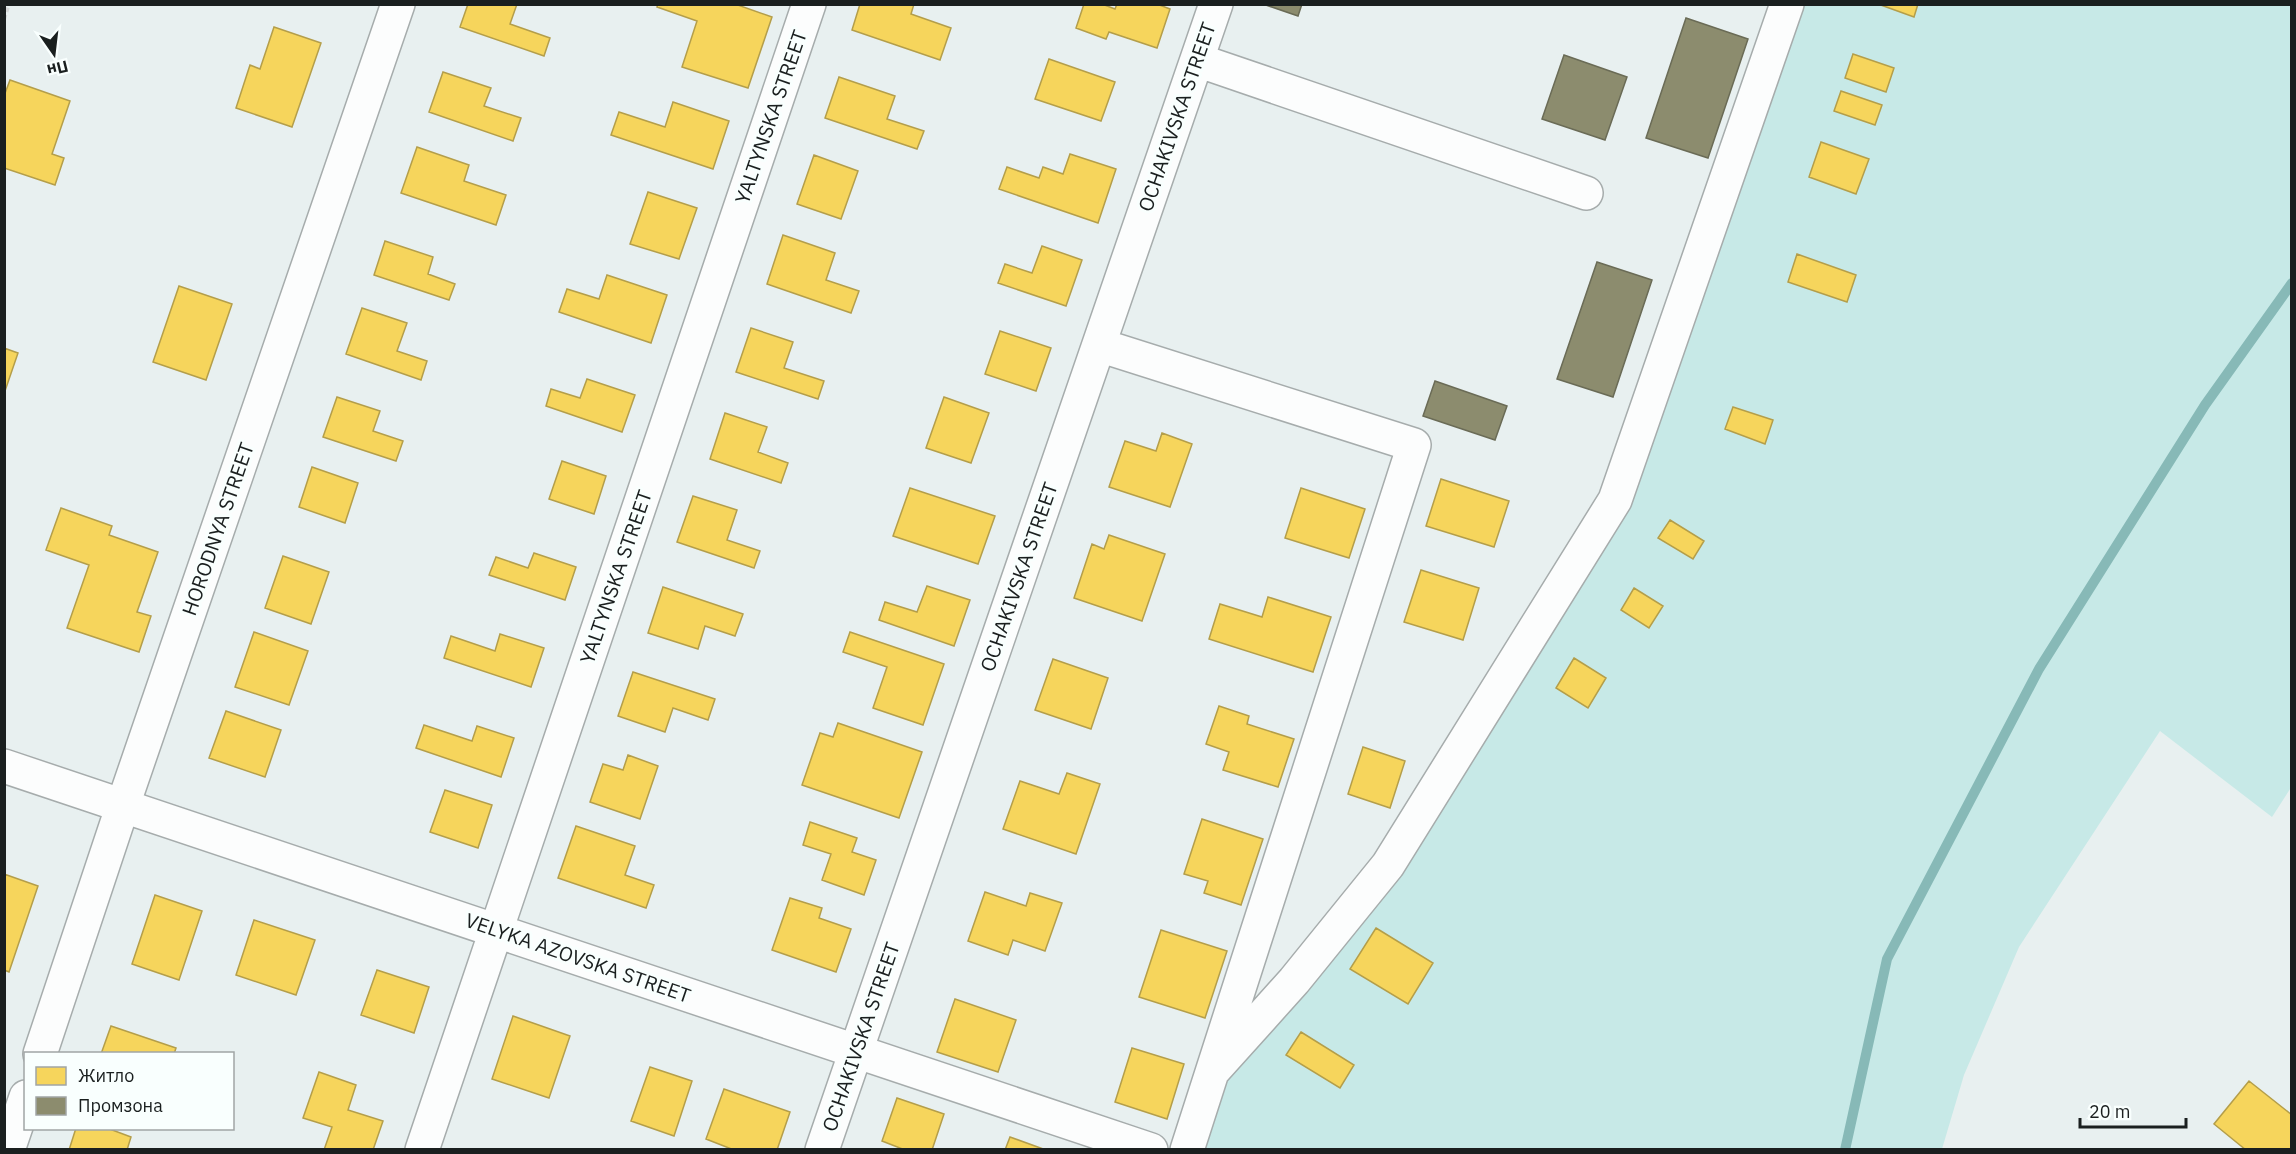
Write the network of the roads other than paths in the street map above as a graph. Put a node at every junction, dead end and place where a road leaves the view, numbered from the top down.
1 (398, 4) edge
2 (809, 4) edge
3 (1216, 4) edge
4 (1787, 4) edge
5 (1197, 60) junction
6 (1586, 193) dead end
7 (1099, 345) junction
8 (4, 766) edge
9 (123, 806) junction
10 (497, 930) junction
11 (856, 1051) junction
12 (40, 1052) edge
13 (1214, 1070) junction
14 (24, 1103) edge
15 (8, 1149) edge
16 (422, 1149) edge
17 (822, 1149) edge
18 (1147, 1149) edge
19 (1186, 1149) edge

1 - 9 street, HORODNYA STREET
2 - 10 street, YALTYNSKA STREET
3 - 5 street, OCHAKIVSKA STREET
4 - 13 street
5 - 6 street
5 - 7 street, OCHAKIVSKA STREET
7 - 11 street, OCHAKIVSKA STREET
7 - 13 street
8 - 9 street, VELYKA AZOVSKA STREET
9 - 10 street, VELYKA AZOVSKA STREET
9 - 12 street, HORODNYA STREET
10 - 11 street, VELYKA AZOVSKA STREET
10 - 16 street, YALTYNSKA STREET
11 - 17 street, OCHAKIVSKA STREET
11 - 18 street, VELYKA AZOVSKA STREET
13 - 19 street
14 - 15 street

